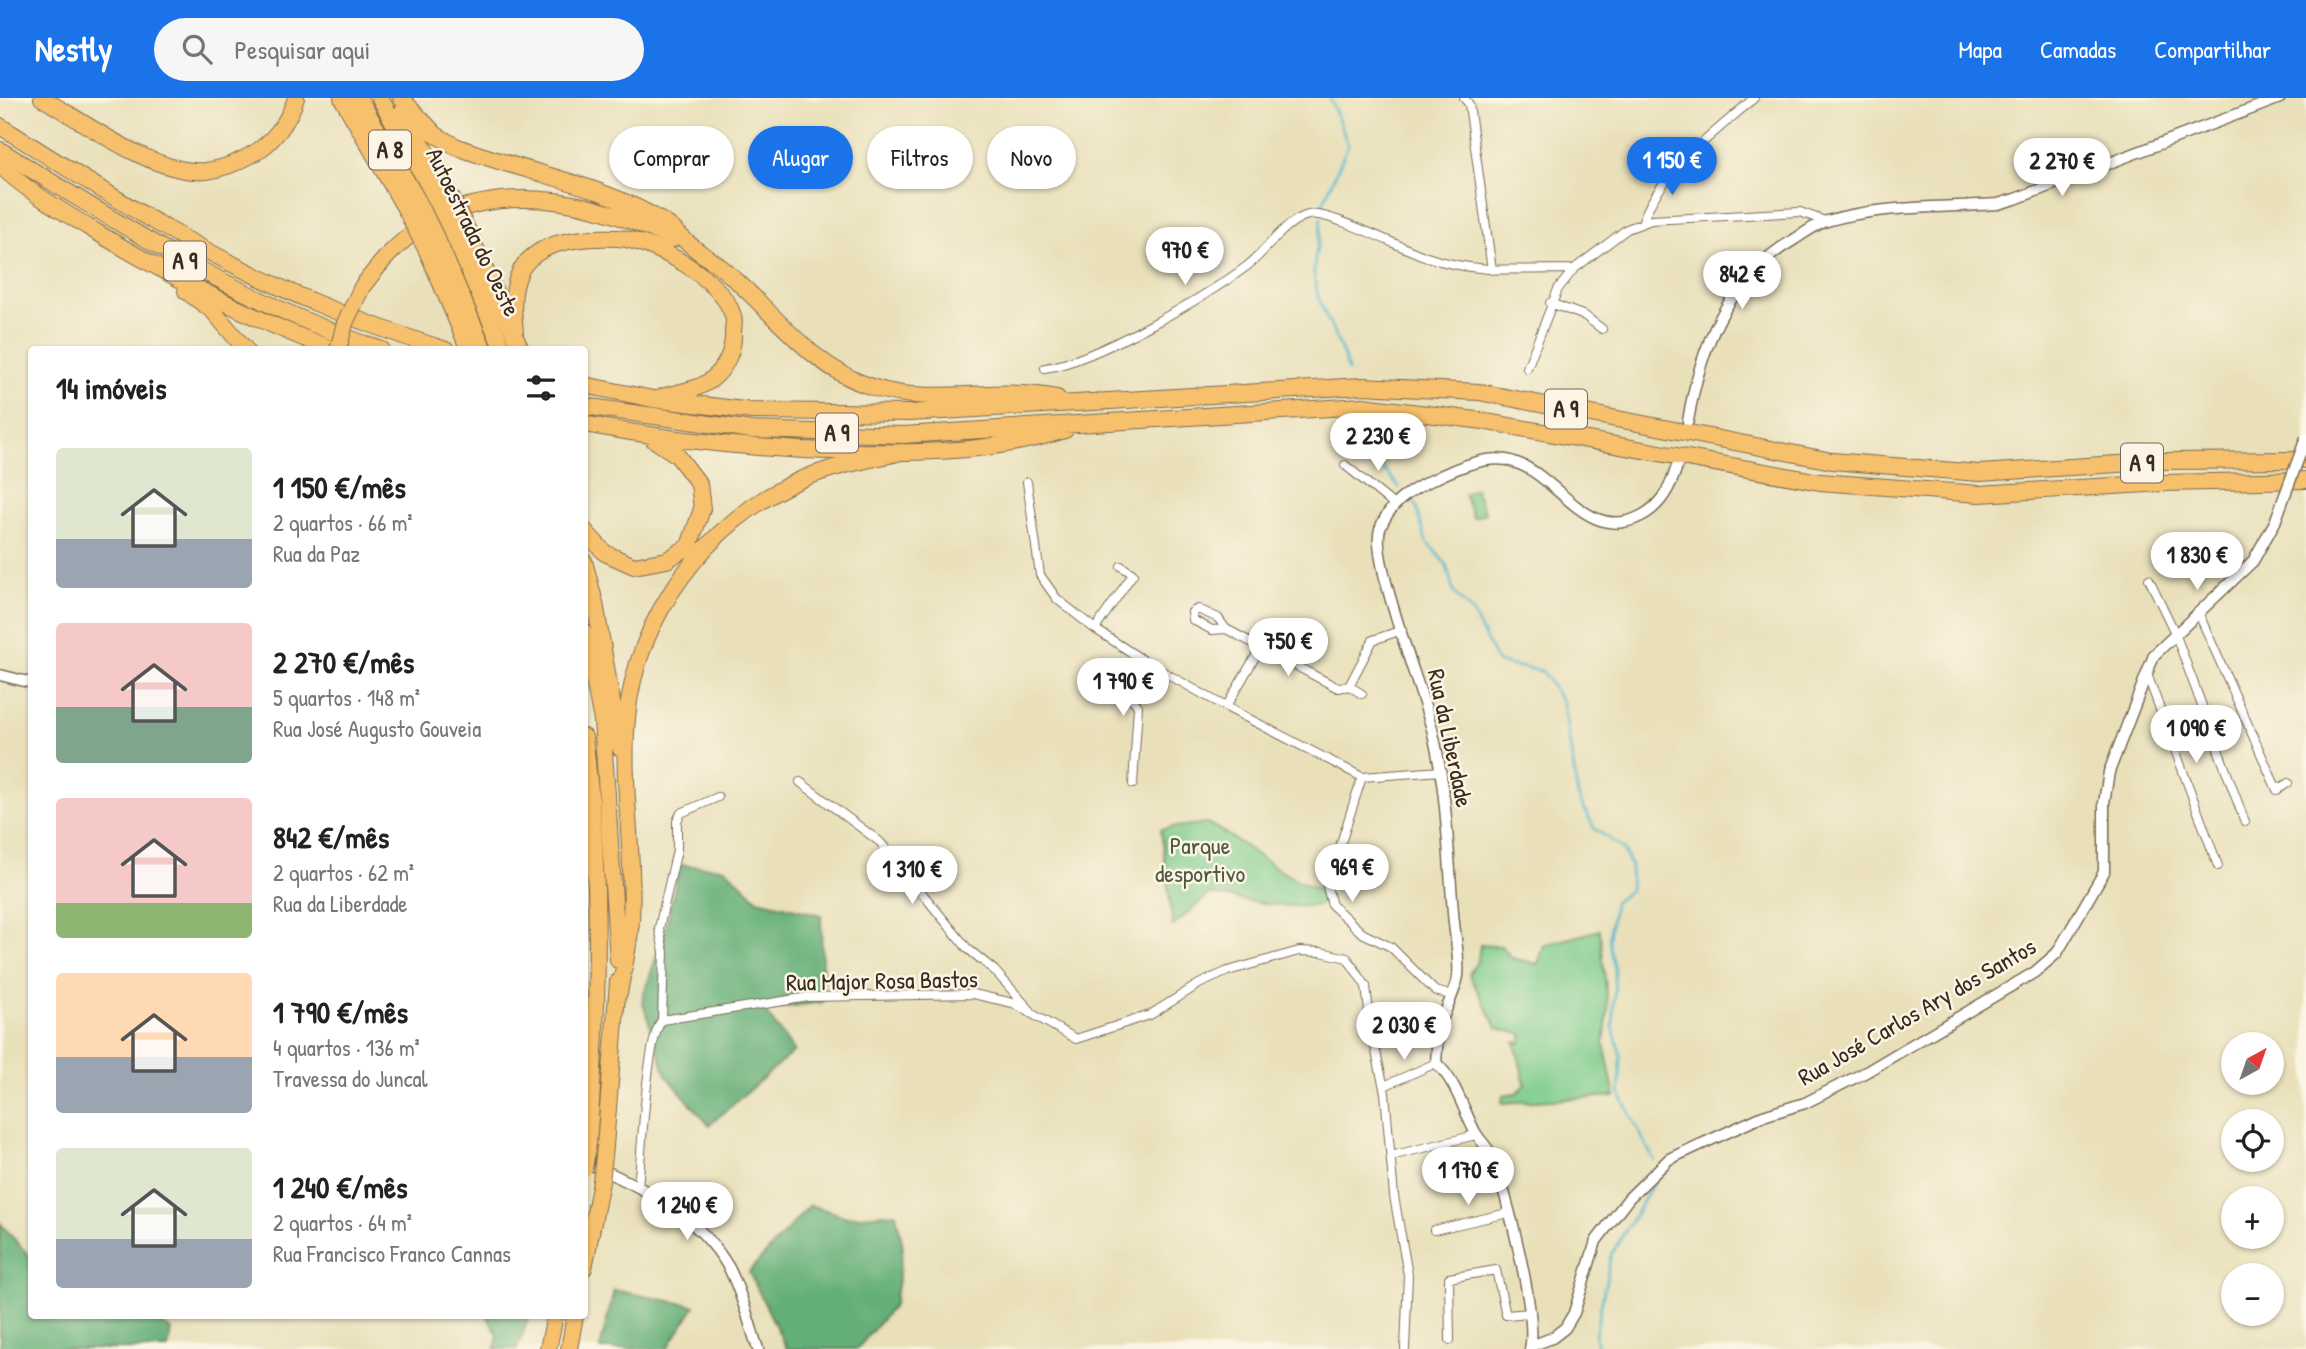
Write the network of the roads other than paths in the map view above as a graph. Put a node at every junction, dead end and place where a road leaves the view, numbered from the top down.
1 (42, 98) edge
2 (296, 98) edge
3 (342, 98) edge
4 (359, 98) edge
5 (380, 98) edge
6 (399, 98) edge
7 (1464, 98) edge
8 (1754, 98) edge
9 (2280, 98) edge
10 (0, 126) edge
11 (0, 150) edge
12 (0, 165) edge
13 (427, 200) junction
14 (1825, 221) junction
15 (1642, 223) junction
16 (463, 236) junction
17 (694, 249) junction
18 (150, 265) junction
19 (1574, 269) junction
20 (1492, 270) junction
21 (1550, 303) junction
22 (464, 319) junction
23 (1602, 329) dead end
24 (515, 332) junction
25 (243, 346) edge
26 (327, 346) edge
27 (337, 346) edge
28 (371, 346) edge
29 (435, 346) edge
30 (468, 346) edge
31 (481, 346) edge
32 (501, 346) edge
33 (520, 346) edge
34 (1045, 368) dead end
35 (1527, 368) dead end
36 (588, 386) edge
37 (653, 399) junction
38 (1076, 402) junction
39 (588, 407) edge
40 (1688, 421) dead end
41 (1091, 422) junction
42 (588, 425) edge
43 (648, 436) junction
44 (2306, 438) edge
45 (902, 453) junction
46 (2306, 460) edge
47 (1345, 465) dead end
48 (1677, 466) dead end
49 (2306, 480) edge
50 (1027, 482) dead end
51 (1393, 504) junction
52 (588, 534) edge
53 (1121, 566) dead end
54 (1133, 574) junction
55 (588, 578) edge
56 (2149, 579) dead end
57 (1141, 580) dead end
58 (2199, 612) junction
59 (1095, 629) junction
60 (1226, 629) dead end
61 (1402, 630) junction
62 (2175, 633) junction
63 (1261, 647) junction
64 (588, 652) edge
65 (1149, 664) junction
66 (2147, 674) junction
67 (0, 675) edge
68 (28, 681) edge
69 (1349, 686) junction
70 (1362, 694) dead end
71 (1226, 707) junction
72 (1441, 771) junction
73 (588, 774) edge
74 (1362, 777) junction
75 (800, 782) dead end
76 (2288, 783) dead end
77 (1133, 784) dead end
78 (718, 797) dead end
79 (628, 798) junction
80 (2245, 822) dead end
81 (2218, 866) dead end
82 (619, 993) junction
83 (1451, 995) junction
84 (1035, 1016) junction
85 (662, 1020) junction
86 (1436, 1063) junction
87 (1384, 1086) junction
88 (1476, 1135) junction
89 (596, 1145) junction
90 (1391, 1156) junction
91 (588, 1161) edge
92 (588, 1164) edge
93 (638, 1186) junction
94 (1508, 1213) junction
95 (1434, 1230) dead end
96 (588, 1248) edge
97 (1531, 1313) junction
98 (554, 1319) edge
99 (574, 1319) edge
100 (1450, 1340) dead end
101 (1531, 1348) edge
102 (548, 1349) edge
103 (569, 1349) edge
104 (758, 1349) edge
105 (1405, 1349) edge

1 - 2 highway
3 - 13 highway
4 - 13 highway, Autoestrada do Oeste / A 8
5 - 13 highway, Autoestrada do Oeste / A 8
6 - 13 highway
6 - 17 highway
7 - 20 street
8 - 15 street
9 - 14 street
10 - 29 highway, A 9
11 - 28 highway, A 9
12 - 18 highway
13 - 16 highway, Autoestrada do Oeste / A 8, bridge
13 - 22 highway, Autoestrada do Oeste / A 8, bridge
14 - 15 street
14 - 40 street
15 - 19 street
16 - 24 highway
16 - 32 highway, Autoestrada do Oeste / A 8
17 - 27 highway, bridge
17 - 38 highway
18 - 25 highway
18 - 26 highway
19 - 20 street
19 - 21 street
20 - 34 street
21 - 23 street
21 - 35 street
22 - 30 highway
22 - 31 highway, Autoestrada do Oeste / A 8
24 - 33 highway
24 - 37 highway
36 - 37 highway, A 9
37 - 38 highway, A 9
38 - 46 highway, A 9
39 - 41 highway, A 9
41 - 45 highway
41 - 49 highway, A 9
42 - 43 highway
43 - 45 highway
43 - 52 highway
44 - 58 street, Rua José Carlos Ary dos Santos, bridge
45 - 79 highway
47 - 51 street
48 - 51 street
50 - 59 street
51 - 61 street, Rua da Liberdade
53 - 54 street
54 - 57 street
54 - 59 street
55 - 79 highway
56 - 62 street
58 - 62 street, Rua José Carlos Ary dos Santos
58 - 76 street
59 - 65 street
60 - 63 street
61 - 69 street
61 - 72 street, Rua da Liberdade
62 - 66 street, Rua José Carlos Ary dos Santos
62 - 80 street
63 - 69 street
63 - 71 street
64 - 82 highway
65 - 71 street
65 - 77 street
66 - 81 street
66 - 101 street, Rua José Carlos Ary dos Santos
67 - 68 street
69 - 70 street
71 - 74 street
72 - 74 street
72 - 83 street, Rua da Liberdade
73 - 89 highway
74 - 83 street
75 - 84 street
78 - 85 street
79 - 82 highway
82 - 89 highway
83 - 86 street, Rua da Liberdade
84 - 85 street, Rua Major Rosa Bastos
84 - 87 street, Rua Major Rosa Bastos
85 - 93 street
86 - 87 street
86 - 88 street
87 - 90 street, Rua Major Rosa Bastos
88 - 90 street
88 - 94 street
89 - 91 highway, bridge
89 - 96 highway, bridge
90 - 105 street, Rua Major Rosa Bastos
92 - 93 street
93 - 104 street
94 - 95 street
94 - 97 street
97 - 100 street
97 - 101 street
98 - 102 highway
99 - 103 highway

